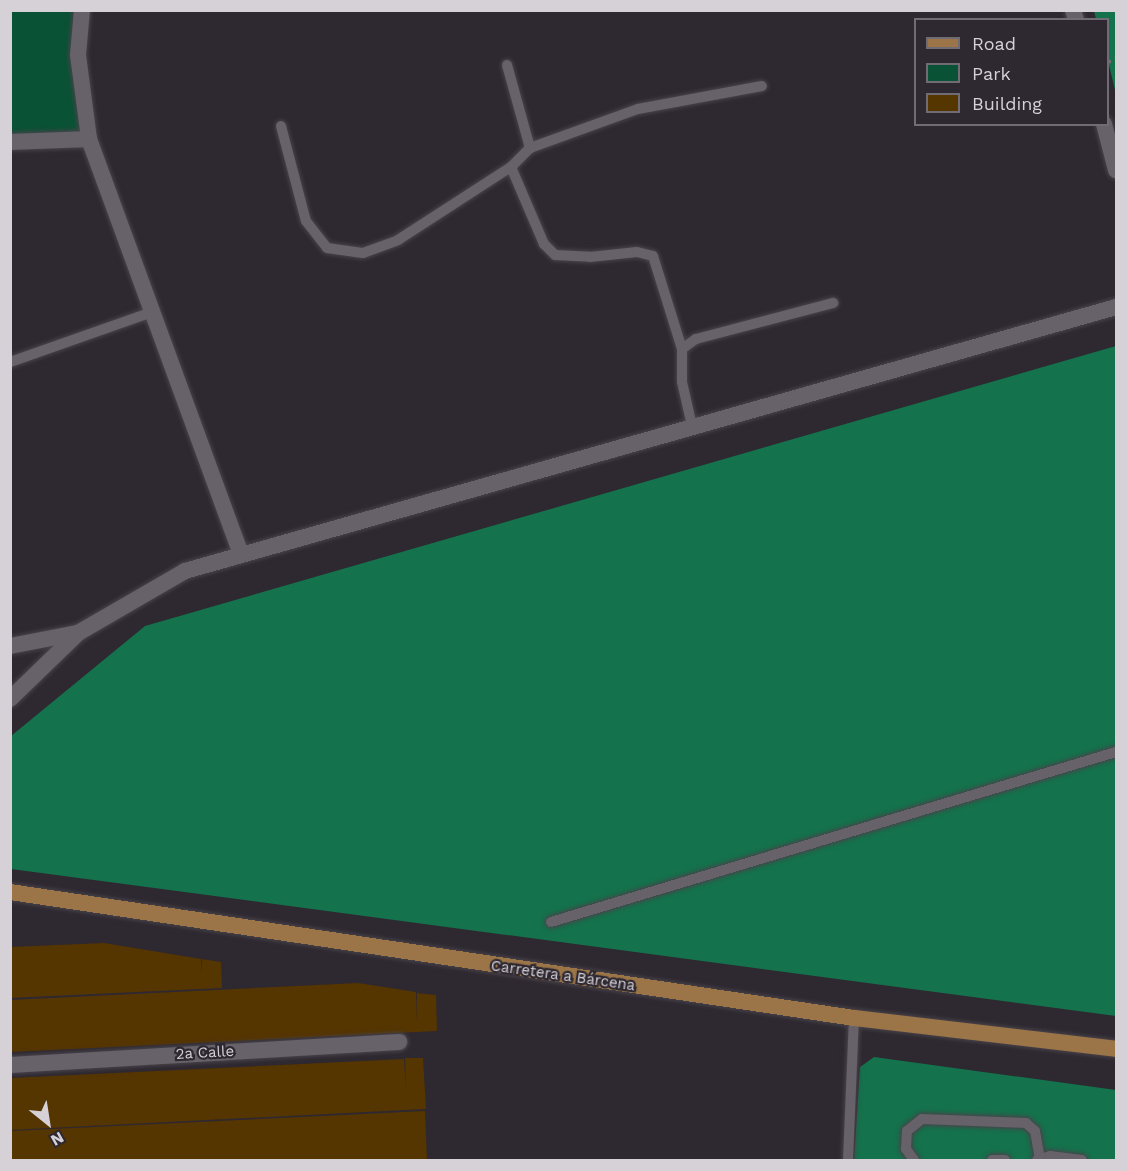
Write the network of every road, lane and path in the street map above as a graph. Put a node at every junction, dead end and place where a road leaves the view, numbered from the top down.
1 (82, 10) edge
2 (507, 65) dead end
3 (762, 86) dead end
4 (281, 126) dead end
5 (1105, 126) edge
6 (89, 139) junction
7 (10, 142) edge
8 (530, 148) junction
9 (511, 167) junction
10 (1116, 170) edge
11 (833, 303) dead end
12 (1116, 307) edge
13 (152, 312) junction
14 (682, 349) junction
15 (10, 362) edge
16 (692, 426) junction
17 (241, 554) junction
18 (78, 633) junction
19 (10, 646) edge
20 (10, 699) edge
21 (1116, 752) edge
22 (10, 892) edge
23 (550, 922) dead end
24 (854, 1018) junction
25 (399, 1042) dead end
26 (1116, 1049) edge
27 (10, 1065) edge
28 (1038, 1159) edge
29 (846, 1160) edge
30 (914, 1161) edge
31 (992, 1161) edge
32 (1005, 1161) edge
33 (1082, 1161) edge

1 - 6 street
2 - 8 lane
3 - 8 lane
4 - 9 lane
5 - 10 street
6 - 7 street
6 - 13 street
8 - 9 lane
9 - 14 lane
11 - 14 lane
12 - 16 street
13 - 15 lane
13 - 17 street
14 - 16 lane
16 - 17 street
17 - 18 street
18 - 19 street
18 - 20 street
21 - 23 lane
22 - 24 main road, Carretera a Bárcena
24 - 26 main road, Carretera a Bárcena
24 - 29 lane
25 - 27 street, 2a Calle
28 - 30 lane
28 - 33 lane
31 - 32 lane

